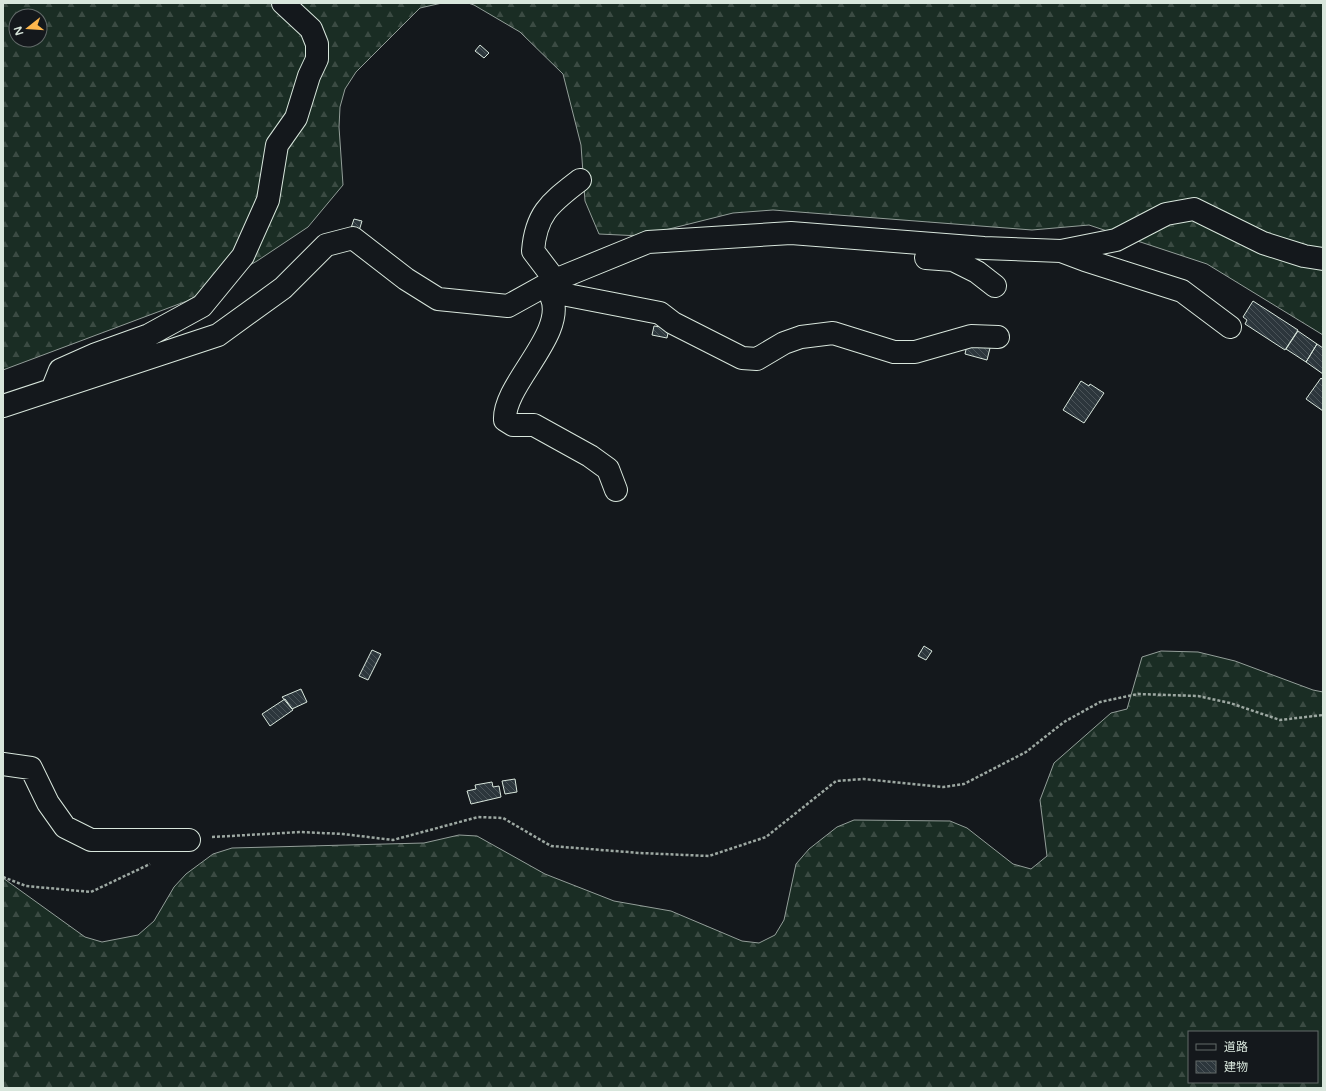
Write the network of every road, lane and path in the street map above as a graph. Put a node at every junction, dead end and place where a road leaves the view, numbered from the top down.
1 (283, 3) edge
2 (580, 180) dead end
3 (869, 239) junction
4 (1061, 251) junction
5 (1323, 260) edge
6 (549, 283) junction
7 (995, 286) dead end
8 (1230, 328) dead end
9 (998, 336) dead end
10 (52, 390) junction
11 (3, 406) edge
12 (616, 490) dead end
13 (1323, 715) edge
14 (3, 764) edge
15 (189, 840) joint
16 (151, 863) dead end
17 (3, 877) edge

1 - 10 street
2 - 6 street
3 - 4 street
3 - 6 street
3 - 7 street
4 - 5 street
4 - 8 street
6 - 9 street
6 - 10 street
6 - 12 street
10 - 11 street
13 - 15 path
14 - 15 street
16 - 17 path

